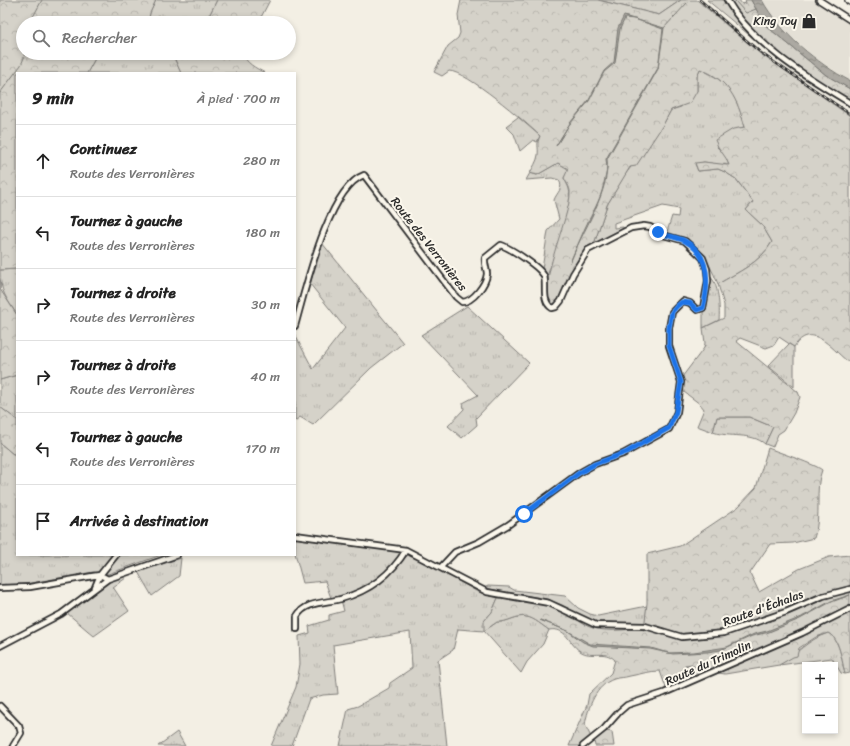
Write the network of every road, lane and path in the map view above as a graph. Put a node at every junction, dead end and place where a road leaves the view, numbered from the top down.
1 (727, 0) edge
2 (819, 0) edge
3 (850, 20) edge
4 (850, 103) edge
5 (296, 323) edge
6 (296, 535) edge
7 (406, 550) junction
8 (115, 556) edge
9 (174, 556) edge
10 (441, 568) junction
11 (100, 575) junction
12 (108, 579) junction
13 (96, 587) junction
14 (0, 588) edge
15 (850, 589) edge
16 (850, 609) edge
17 (297, 629) dead end
18 (0, 646) edge
19 (0, 706) edge
20 (13, 746) edge
21 (583, 746) edge

1 - 4 street
2 - 3 street
5 - 10 street, Route des Verronières
6 - 7 street, Route d'Échalas
7 - 10 street, Route d'Échalas
7 - 17 street
8 - 11 street
9 - 12 street
10 - 15 street, Route d'Échalas
11 - 12 street
11 - 13 street
11 - 14 street
12 - 13 street
13 - 18 street
16 - 21 street, Route du Trimolin
19 - 20 street

